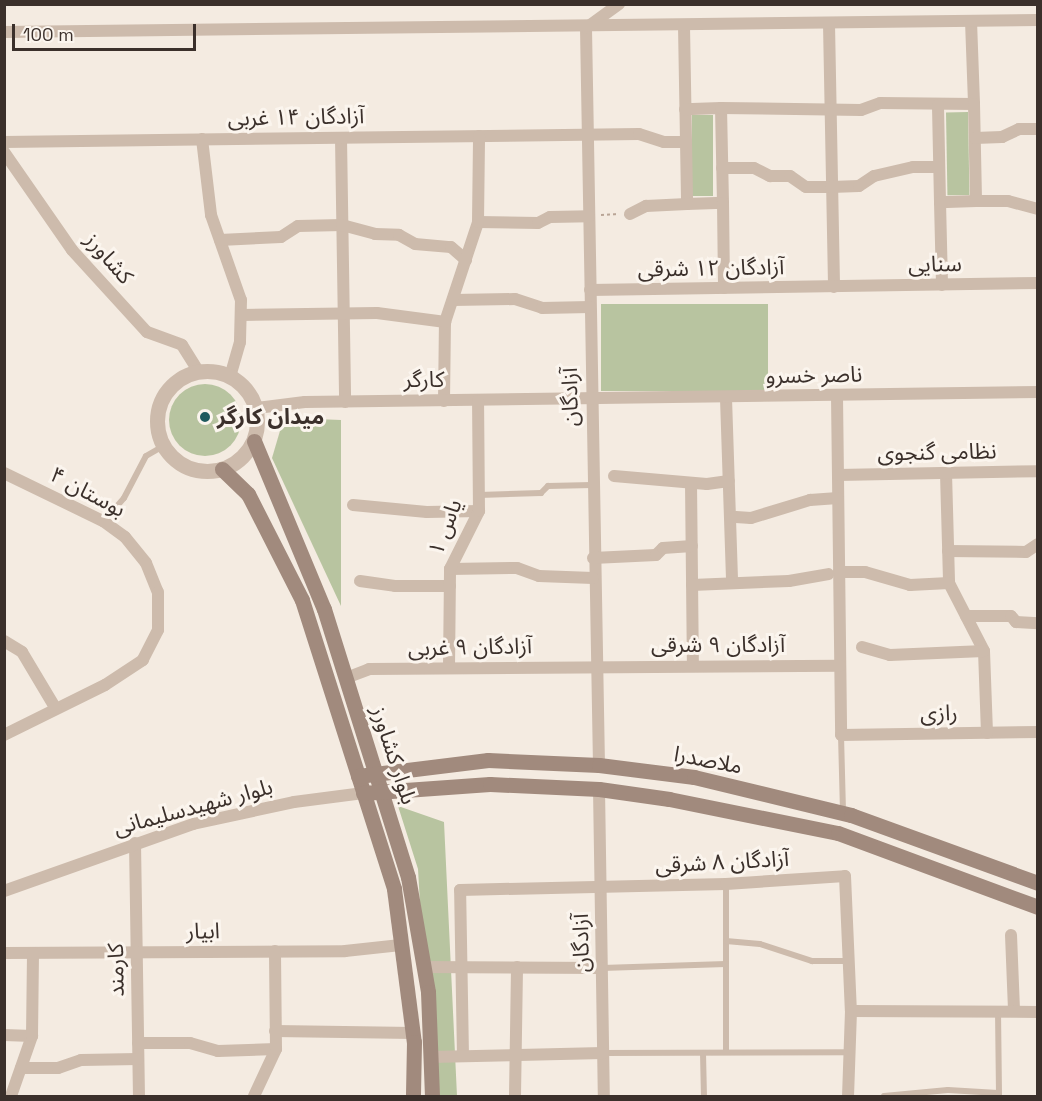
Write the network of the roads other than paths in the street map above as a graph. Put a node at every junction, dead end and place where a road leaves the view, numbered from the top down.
1 (619, 4) edge
2 (1038, 20) edge
3 (971, 21) junction
4 (829, 24) junction
5 (684, 26) junction
6 (586, 28) junction
7 (4, 32) edge
8 (974, 104) junction
9 (938, 105) junction
10 (685, 108) junction
11 (721, 108) junction
12 (828, 109) junction
13 (1038, 129) edge
14 (588, 134) junction
15 (479, 136) junction
16 (341, 138) junction
17 (975, 138) junction
18 (202, 139) junction
19 (4, 142) edge
20 (686, 142) junction
21 (4, 152) edge
22 (939, 167) junction
23 (722, 168) junction
24 (831, 187) junction
25 (976, 201) junction
26 (940, 202) junction
27 (723, 203) junction
28 (687, 204) junction
29 (1038, 209) edge
30 (630, 214) road end
31 (589, 216) junction
32 (478, 222) junction
33 (342, 225) junction
34 (220, 240) junction
35 (466, 260) junction
36 (1038, 284) edge
37 (942, 285) junction
38 (834, 287) junction
39 (724, 288) junction
40 (590, 290) junction
41 (453, 300) junction
42 (590, 307) junction
43 (344, 313) junction
44 (241, 315) junction
45 (446, 322) junction
46 (199, 372) junction
47 (230, 376) junction
48 (1038, 392) edge
49 (837, 396) junction
50 (726, 398) junction
51 (591, 400) junction
52 (444, 401) junction
53 (478, 401) junction
54 (345, 402) junction
55 (256, 408) junction
56 (254, 441) junction
57 (163, 446) junction
58 (222, 469) junction
59 (1038, 471) edge
60 (4, 473) edge
61 (946, 473) junction
62 (838, 475) junction
63 (614, 476) dead end
64 (729, 481) junction
65 (691, 483) junction
66 (592, 485) junction
67 (479, 495) junction
68 (838, 498) junction
69 (353, 506) dead end
70 (479, 511) junction
71 (736, 517) dead end
72 (103, 521) junction
73 (1038, 544) edge
74 (692, 546) junction
75 (948, 551) junction
76 (593, 558) junction
77 (450, 569) junction
78 (833, 573) junction
79 (593, 578) junction
80 (360, 581) dead end
81 (732, 583) junction
82 (949, 583) junction
83 (692, 585) junction
84 (450, 586) junction
85 (966, 616) junction
86 (1038, 623) edge
87 (4, 641) edge
88 (862, 647) dead end
89 (984, 651) junction
90 (693, 666) junction
91 (840, 666) junction
92 (596, 667) junction
93 (449, 668) junction
94 (346, 678) junction
95 (56, 710) junction
96 (1038, 732) edge
97 (987, 733) junction
98 (4, 735) edge
99 (841, 735) junction
100 (599, 765) junction
101 (376, 772) junction
102 (358, 776) junction
103 (599, 789) junction
104 (382, 792) junction
105 (363, 793) junction
106 (843, 813) junction
107 (135, 843) junction
108 (1038, 883) edge
109 (726, 884) junction
110 (601, 888) junction
111 (4, 891) edge
112 (1038, 907) edge
113 (1011, 935) dead end
114 (726, 941) junction
115 (401, 945) junction
116 (275, 951) junction
117 (137, 952) junction
118 (4, 953) edge
119 (33, 953) junction
120 (849, 961) junction
121 (726, 964) junction
122 (462, 966) junction
123 (424, 967) junction
124 (517, 967) junction
125 (602, 968) junction
126 (851, 1011) junction
127 (998, 1011) junction
128 (1014, 1011) junction
129 (1038, 1012) edge
130 (275, 1030) junction
131 (413, 1033) junction
132 (4, 1035) edge
133 (32, 1036) junction
134 (138, 1043) junction
135 (276, 1048) junction
136 (726, 1052) junction
137 (852, 1052) junction
138 (603, 1053) junction
139 (704, 1053) junction
140 (518, 1055) junction
141 (463, 1056) junction
142 (431, 1057) junction
143 (138, 1059) junction
144 (21, 1068) junction
145 (961, 1095) edge
146 (999, 1095) edge
147 (12, 1096) edge
148 (139, 1096) edge
149 (254, 1096) edge
150 (413, 1096) edge
151 (432, 1096) edge
152 (515, 1096) edge
153 (604, 1096) edge
154 (704, 1096) edge
155 (848, 1096) edge
156 (884, 1096) edge

1 - 6 street
2 - 3 street
3 - 4 street
3 - 8 street
4 - 5 street
4 - 12 street
5 - 6 street
5 - 10 street
6 - 7 street
6 - 14 street, آزادگان
8 - 9 street
8 - 17 street
9 - 12 street
9 - 22 street
10 - 11 street
10 - 20 street
11 - 12 street
11 - 23 street
12 - 24 street
13 - 17 street
14 - 15 street, آزادگان ۱۴ غربی
14 - 20 street, آزادگان ۱۴ غربی
14 - 31 street, آزادگان
15 - 16 street, آزادگان ۱۴ غربی
15 - 32 street
16 - 18 street, آزادگان ۱۴ غربی
16 - 33 street
17 - 25 street
18 - 19 street, آزادگان ۱۴ غربی
18 - 34 street
20 - 28 street
21 - 46 street, کشاورز
22 - 24 street
22 - 26 street
23 - 24 street
23 - 27 street
24 - 38 street
25 - 26 street
25 - 29 street
26 - 37 street
27 - 28 street
27 - 39 street
28 - 30 street
31 - 32 street
31 - 40 street, آزادگان
32 - 35 street
33 - 34 street
33 - 35 street
33 - 43 street
34 - 44 street
35 - 41 street
36 - 37 street, سنایی
37 - 38 street, سنایی
38 - 39 street, آزادگان ۱۲ شرقی
39 - 40 street, آزادگان ۱۲ شرقی
40 - 42 street, آزادگان
41 - 42 street
41 - 45 street
42 - 51 street, آزادگان
43 - 44 street
43 - 45 street
43 - 54 street
44 - 47 street
45 - 52 street
46 - 47 street
46 - 57 street
47 - 55 street
48 - 49 street, ناصر خسرو
49 - 50 street, ناصر خسرو
49 - 62 street
50 - 51 street, ناصر خسرو
50 - 64 street
51 - 53 street, کارگر
51 - 66 street, آزادگان
52 - 53 street, کارگر
52 - 54 street, کارگر
53 - 67 street, یاس ۱
54 - 55 street, کارگر
55 - 56 street
56 - 58 street
56 - 94 main road, بلوار کشاورز
57 - 58 street
57 - 72 lane
58 - 102 main road, بلوار کشاورز
59 - 61 street, نظامی گنجوی
60 - 72 street, بوستان ۴
61 - 62 street, نظامی گنجوی
61 - 75 street
62 - 68 street
63 - 65 street
64 - 65 street
64 - 81 street
65 - 74 street
66 - 67 lane
66 - 76 street, آزادگان
67 - 70 street, یاس ۱
68 - 71 street
68 - 78 street
69 - 70 street
70 - 77 street, یاس ۱
72 - 95 street, بوستان ۴
73 - 75 street
74 - 76 street
74 - 83 street
75 - 82 street
76 - 79 street, آزادگان
77 - 79 street
77 - 84 street, یاس ۱
78 - 81 street
78 - 82 street
78 - 91 street
79 - 92 street, آزادگان
80 - 84 street
81 - 83 street
82 - 85 street
83 - 90 street
84 - 93 street, یاس ۱
85 - 86 street
85 - 89 street
87 - 95 street
88 - 89 street
89 - 97 street
90 - 91 street, آزادگان ۹ شرقی
90 - 92 street, آزادگان ۹ شرقی
91 - 99 street
92 - 93 street, آزادگان ۹ غربی
92 - 100 street, آزادگان
93 - 94 street, آزادگان ۹ غربی
94 - 101 main road, بلوار کشاورز
95 - 98 street
96 - 97 street, رازی
97 - 99 street, رازی
99 - 106 lane
100 - 101 main road, ملاصدرا
100 - 106 main road, ملاصدرا
101 - 102 main road, ملاصدرا
101 - 104 main road, بلوار کشاورز
102 - 105 main road, بلوار کشاورز
103 - 104 main road, ملاصدرا
103 - 110 street, آزادگان
103 - 112 main road, ملاصدرا
104 - 105 main road, ملاصدرا
104 - 123 main road, بلوار کشاورز
105 - 107 street, بلوار شهیدسلیمانی
105 - 115 main road, بلوار کشاورز
106 - 108 main road, ملاصدرا
107 - 111 street, بلوار شهیدسلیمانی
107 - 117 street, کارمند
109 - 110 street, آزادگان ۸ شرقی
109 - 114 lane
109 - 120 street, آزادگان ۸ شرقی
110 - 122 street, آزادگان ۸ شرقی
110 - 125 street, آزادگان
113 - 128 street
114 - 120 lane
114 - 121 lane
115 - 116 street, ابیار
115 - 131 main road, بلوار کشاورز
116 - 117 street, ابیار
116 - 130 street
117 - 119 street, ابیار
117 - 134 street, کارمند
118 - 119 street, ابیار
119 - 133 street
120 - 126 street
121 - 125 lane
121 - 136 lane
122 - 123 street
122 - 124 street
122 - 141 street
123 - 142 main road, بلوار کشاورز
124 - 125 street
124 - 140 street
125 - 138 street, آزادگان
126 - 127 street
126 - 137 street
127 - 128 street
127 - 146 lane
128 - 129 street
130 - 131 street
130 - 135 street
131 - 150 main road, بلوار کشاورز
132 - 133 street
133 - 144 street
134 - 135 street
134 - 143 street, کارمند
135 - 149 street
136 - 137 lane
136 - 139 lane
137 - 155 street
138 - 139 lane
138 - 140 street
138 - 153 street, آزادگان
139 - 154 lane
140 - 141 street
140 - 152 street
141 - 142 street
142 - 151 main road, بلوار کشاورز
143 - 144 street
143 - 148 street, کارمند
144 - 147 street
145 - 146 lane
145 - 156 lane

